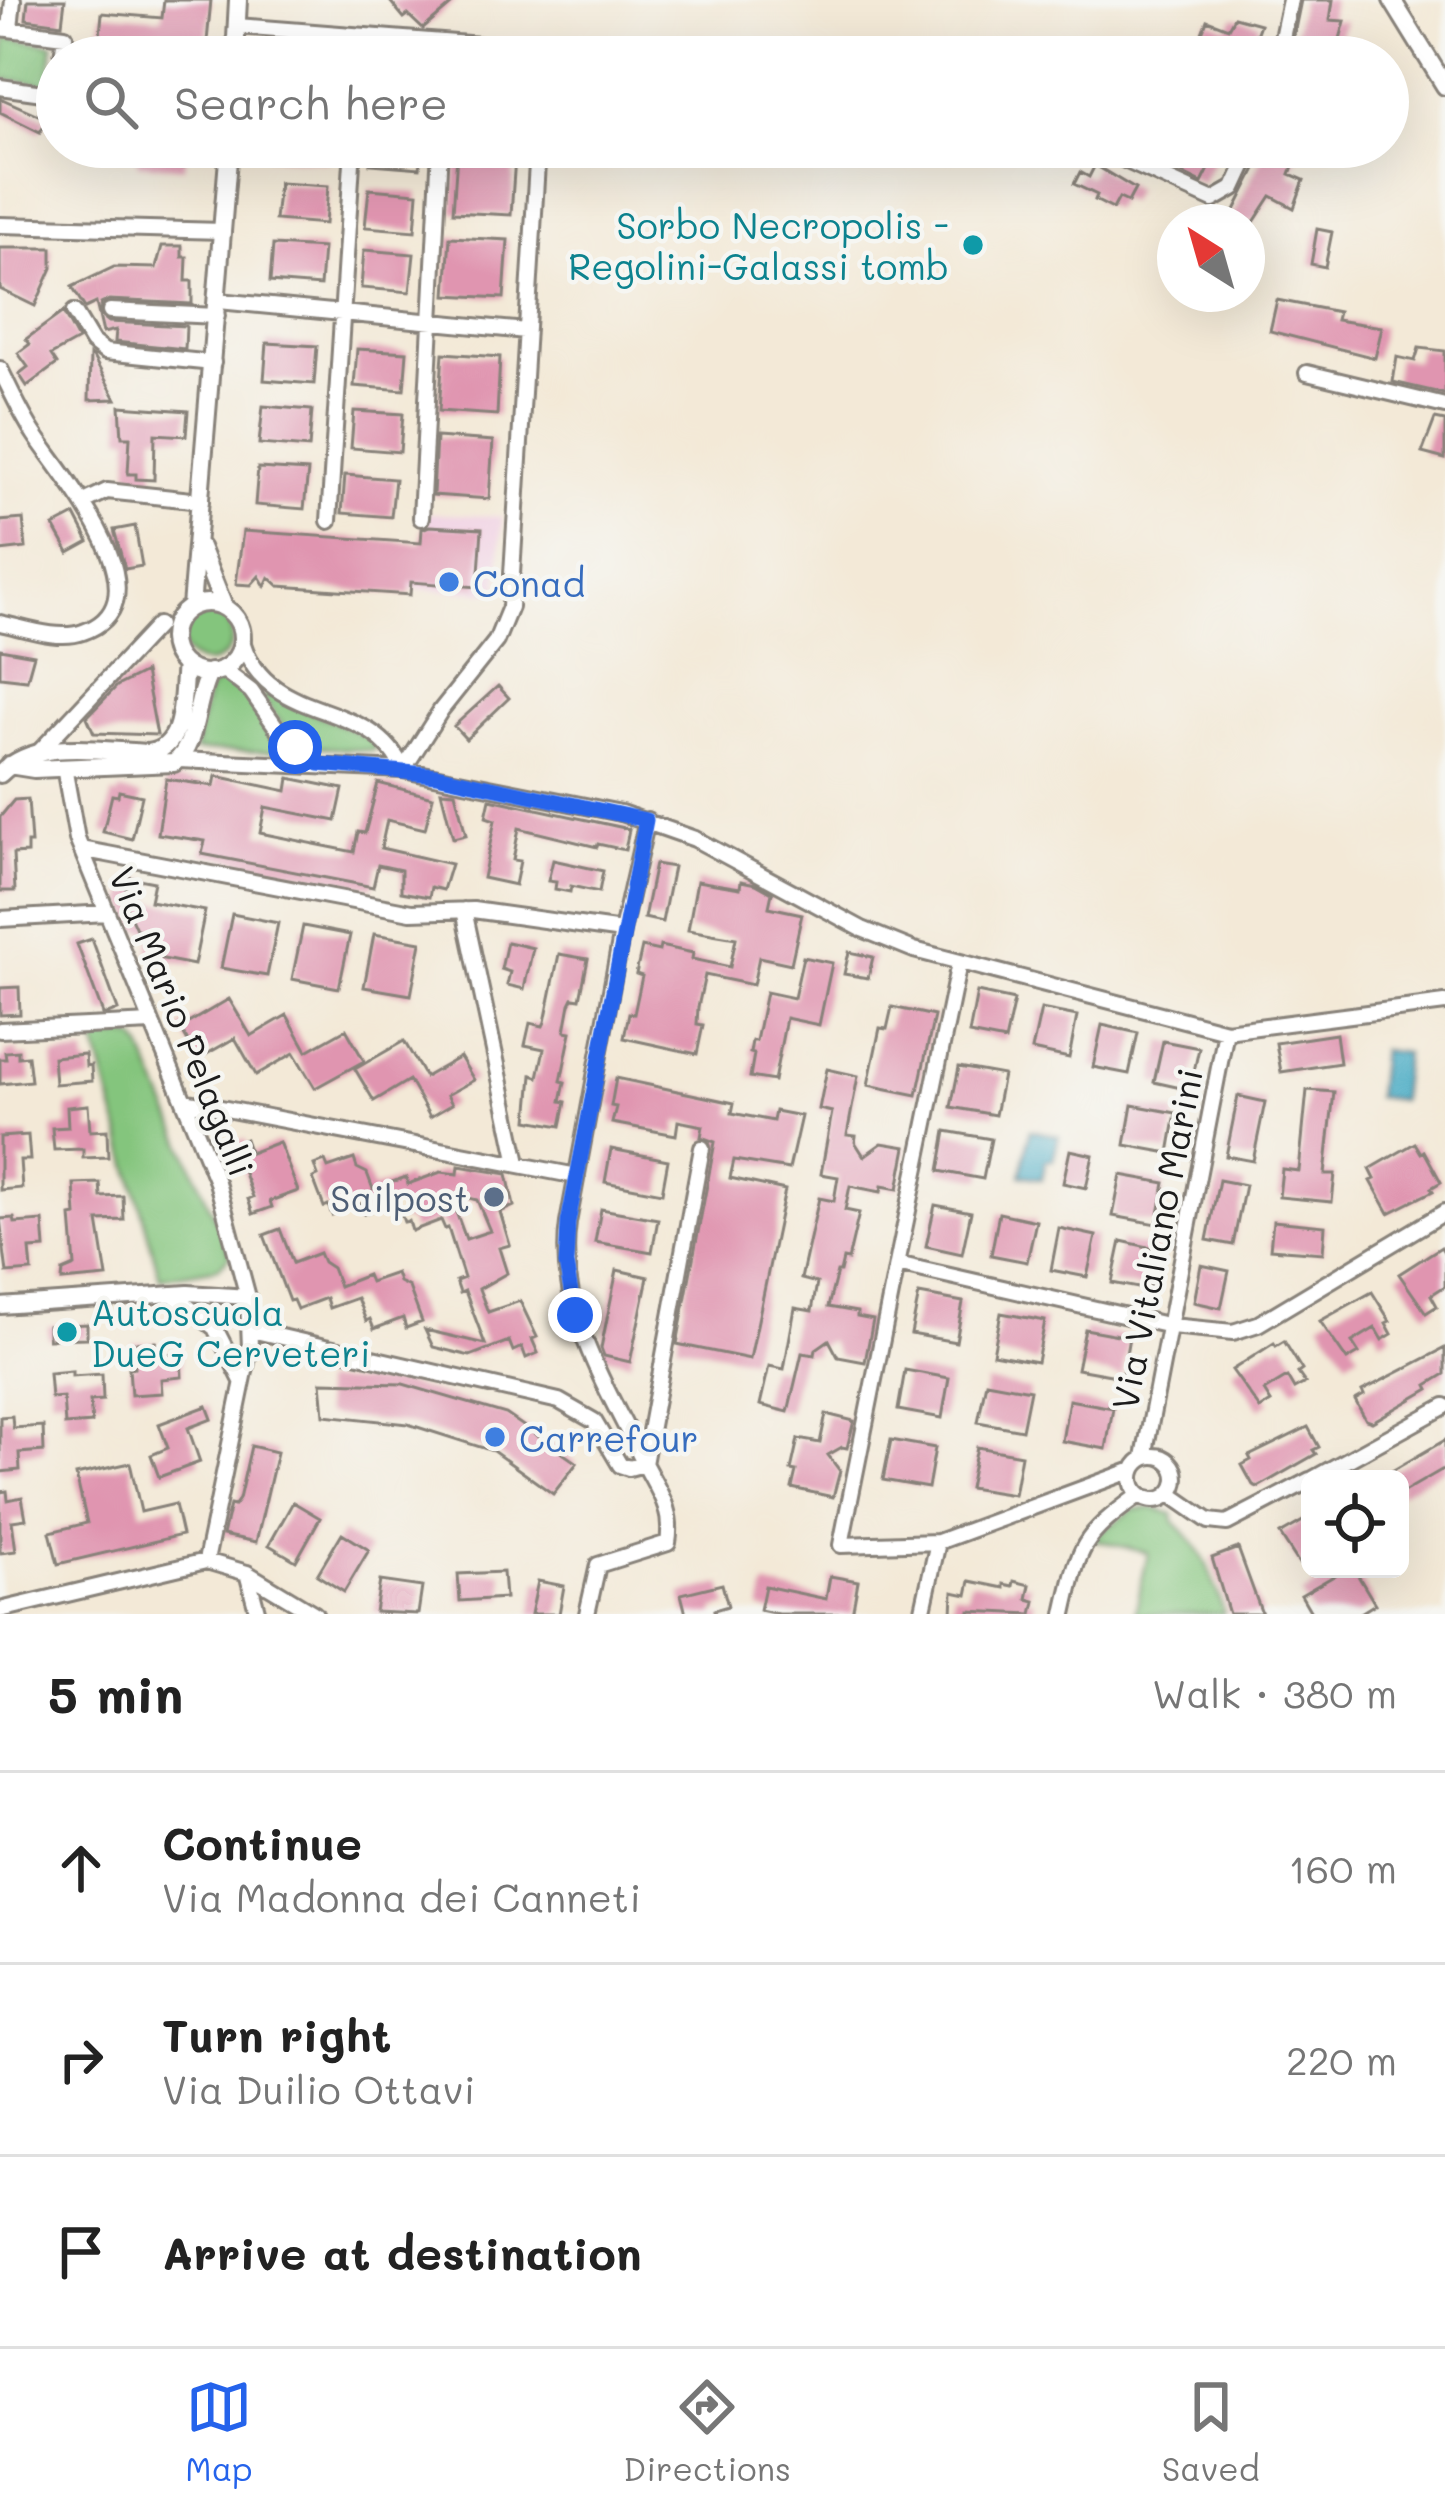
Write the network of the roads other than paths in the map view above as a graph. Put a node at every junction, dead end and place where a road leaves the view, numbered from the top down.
1 (14, 0) edge
2 (238, 0) edge
3 (1290, 0) edge
4 (1392, 0) edge
5 (237, 26) junction
6 (5, 28) edge
7 (65, 36) edge
8 (236, 36) edge
9 (350, 36) edge
10 (1282, 36) edge
11 (1445, 86) edge
12 (0, 87) edge
13 (36, 92) edge
14 (228, 168) edge
15 (352, 168) edge
16 (439, 168) edge
17 (537, 168) edge
18 (1142, 168) edge
19 (1243, 168) edge
20 (0, 225) edge
21 (223, 231) junction
22 (218, 309) junction
23 (110, 311) dead end
24 (74, 312) dead end
25 (342, 314) junction
26 (431, 322) junction
27 (526, 331) junction
28 (213, 363) junction
29 (0, 369) edge
30 (1307, 374) dead end
31 (1445, 406) edge
32 (201, 501) junction
33 (84, 502) junction
34 (421, 518) dead end
35 (329, 521) dead end
36 (198, 538) junction
37 (191, 607) junction
38 (224, 608) junction
39 (0, 623) edge
40 (158, 626) dead end
41 (242, 641) junction
42 (185, 665) junction
43 (216, 670) junction
44 (39, 752) junction
45 (179, 760) junction
46 (319, 764) junction
47 (3, 767) edge
48 (64, 767) junction
49 (403, 770) junction
50 (646, 820) junction
51 (81, 849) junction
52 (464, 910) junction
53 (107, 913) junction
54 (0, 919) edge
55 (622, 931) junction
56 (959, 963) junction
57 (1445, 1003) edge
58 (152, 1023) junction
59 (0, 1030) edge
60 (1226, 1031) junction
61 (184, 1101) junction
62 (702, 1148) dead end
63 (518, 1163) junction
64 (577, 1176) junction
65 (1445, 1212) edge
66 (897, 1264) junction
67 (172, 1294) junction
68 (248, 1297) junction
69 (0, 1306) edge
70 (1171, 1326) junction
71 (251, 1330) junction
72 (242, 1382) junction
73 (1445, 1406) edge
74 (1144, 1457) junction
75 (644, 1464) junction
76 (1133, 1470) junction
77 (1329, 1470) edge
78 (1301, 1485) edge
79 (1171, 1494) junction
80 (1139, 1496) junction
81 (938, 1542) junction
82 (206, 1561) junction
83 (247, 1573) junction
84 (0, 1610) edge
85 (258, 1614) edge
86 (315, 1614) edge
87 (586, 1614) edge
88 (922, 1614) edge
89 (1064, 1614) edge

1 - 6 street
2 - 5 street
3 - 10 street
4 - 11 street
5 - 8 street
5 - 9 street
6 - 7 street
12 - 13 street
14 - 21 street
15 - 25 street
16 - 26 street
17 - 27 street
18 - 19 street
20 - 21 street
21 - 22 street
22 - 23 street
22 - 25 street
22 - 28 street
24 - 28 street
25 - 26 street
25 - 35 street
26 - 27 street
26 - 34 street
27 - 49 street
28 - 32 street
29 - 33 street
30 - 31 street
32 - 33 street
32 - 36 street
33 - 39 street
36 - 37 street
36 - 38 street
37 - 38 street
37 - 42 street
38 - 41 street
40 - 44 street
41 - 43 street
41 - 49 street
42 - 43 street
42 - 44 street
43 - 45 street
43 - 46 street
44 - 47 street
45 - 46 street
45 - 48 street
46 - 49 street
47 - 48 street
48 - 51 street, Via Mario Pelagalli
49 - 50 street
50 - 55 street
50 - 56 street
51 - 52 street
51 - 53 street, Via Mario Pelagalli
52 - 55 street
52 - 63 street
53 - 54 street
53 - 58 street, Via Mario Pelagalli
55 - 64 street
56 - 60 street
56 - 66 street
57 - 60 street
58 - 59 street
58 - 61 street, Via Mario Pelagalli
60 - 70 street, Via Vitaliano Marini
61 - 63 street
61 - 68 street, Via Mario Pelagalli
62 - 75 street
63 - 64 street
64 - 75 street
65 - 70 street
66 - 70 street
66 - 81 street
67 - 68 street
67 - 69 street
67 - 72 street
68 - 71 street, Via Mario Pelagalli
70 - 74 street, Via Vitaliano Marini
71 - 72 street, Via Mario Pelagalli
71 - 75 street
72 - 82 street, Via Mario Pelagalli
73 - 77 street
74 - 76 street
74 - 79 street
75 - 87 street
76 - 80 street
76 - 81 street
78 - 79 street
79 - 80 street
80 - 89 street
81 - 88 street
82 - 83 street
82 - 84 street
83 - 85 street
83 - 86 street

